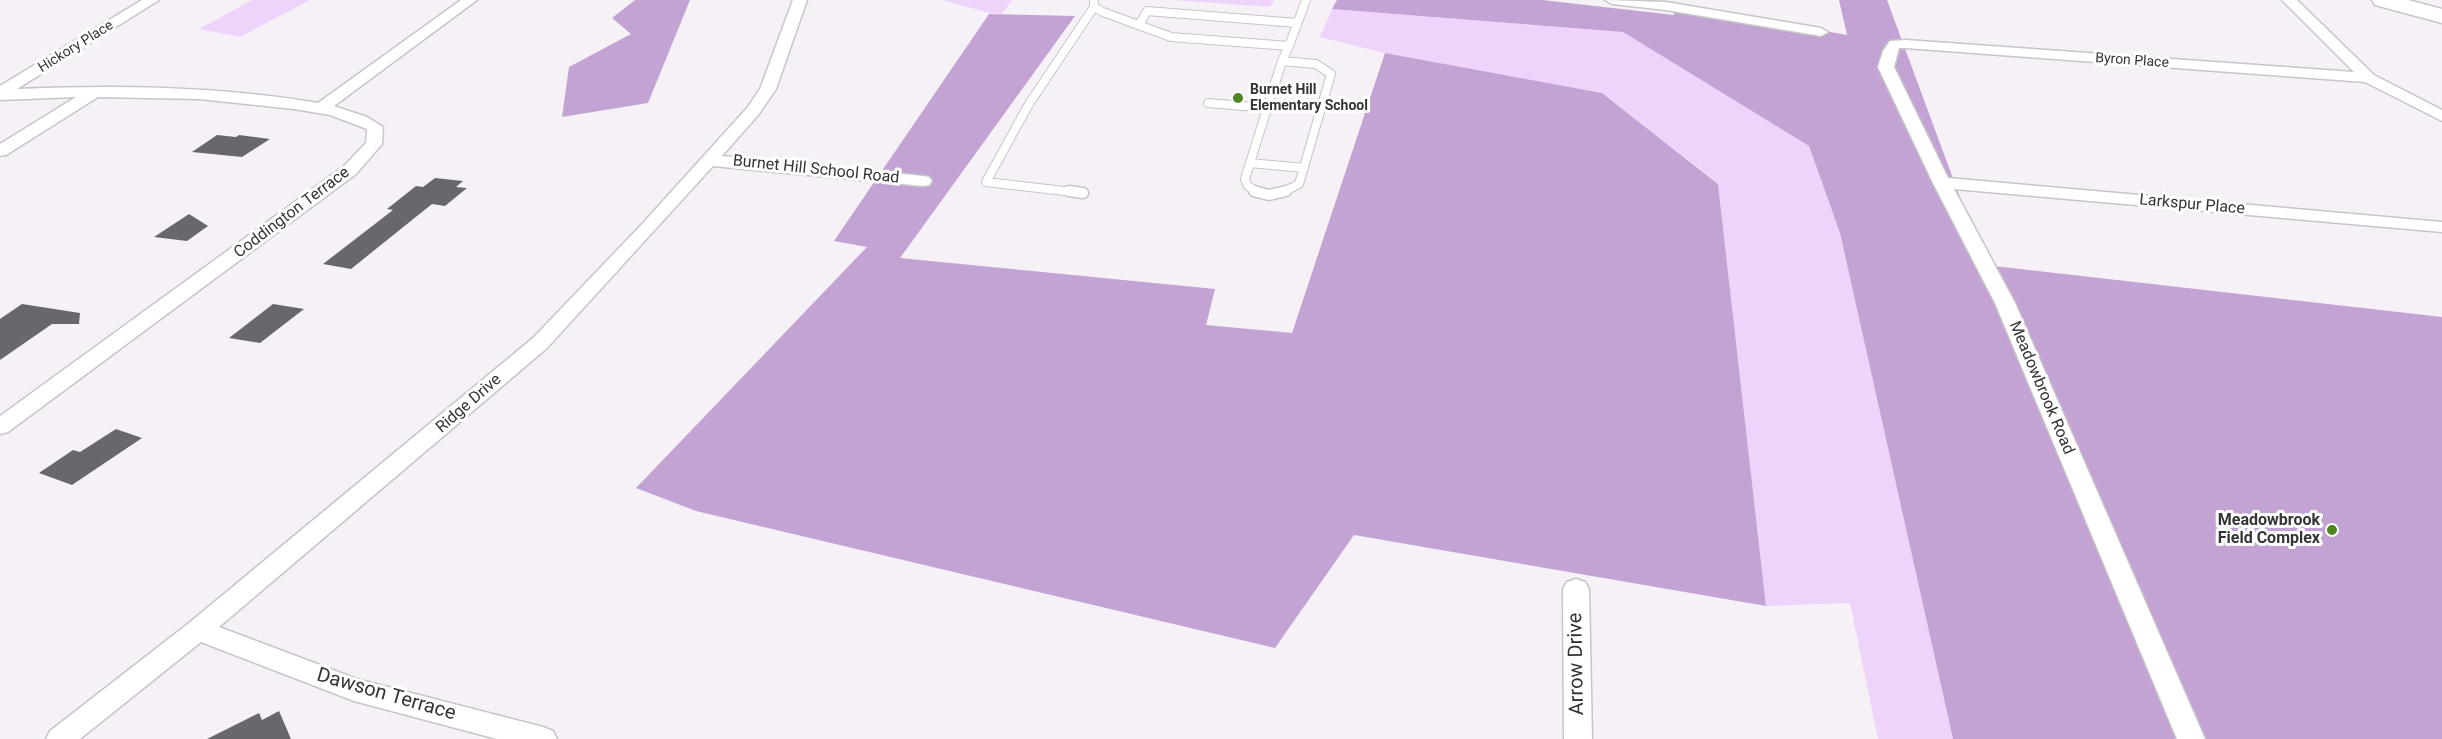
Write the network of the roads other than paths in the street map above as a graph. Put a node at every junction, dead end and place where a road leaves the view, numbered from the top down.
1 (152, 0) edge
2 (470, 0) edge
3 (800, 0) edge
4 (1306, 0) edge
5 (1612, 0) edge
6 (2289, 0) edge
7 (2385, 0) edge
8 (1094, 4) edge
9 (2442, 16) edge
10 (1297, 23) junction
11 (1139, 25) junction
12 (1821, 32) dead end
13 (1895, 44) joint
14 (1288, 46) junction
15 (1282, 61) junction
16 (2369, 78) junction
17 (96, 91) junction
18 (0, 94) edge
19 (1208, 103) dead end
20 (322, 107) junction
21 (1268, 108) junction
22 (2442, 116) edge
23 (0, 151) edge
24 (710, 160) junction
25 (1250, 163) junction
26 (1304, 168) junction
27 (923, 181) dead end
28 (1942, 183) junction
29 (1083, 193) dead end
30 (2442, 227) edge
31 (0, 427) edge
32 (1576, 589) dead end
33 (198, 630) junction
34 (60, 739) edge
35 (543, 739) edge
36 (1578, 739) edge
37 (2192, 739) edge

1 - 18 street, Hickory Place
2 - 20 street
3 - 24 street, Ridge Drive
4 - 10 lane
5 - 12 street
6 - 16 street
7 - 9 main road
8 - 11 lane
8 - 29 lane
10 - 11 lane
10 - 14 lane
11 - 14 lane
13 - 16 street, Byron Place
13 - 28 street, Meadowbrook Road
14 - 15 lane
15 - 21 lane
15 - 26 lane
16 - 22 street
17 - 18 street, Coddington Terrace
17 - 20 street, Coddington Terrace
17 - 23 street
19 - 21 lane
20 - 31 street, Coddington Terrace
21 - 25 lane
24 - 27 street, Burnet Hill School Road
24 - 33 street, Ridge Drive
25 - 26 lane
25 - 26 lane
28 - 30 street, Larkspur Place
28 - 37 street, Meadowbrook Road
32 - 36 street, Arrow Drive
33 - 34 street, Ridge Drive
33 - 35 street, Dawson Terrace

